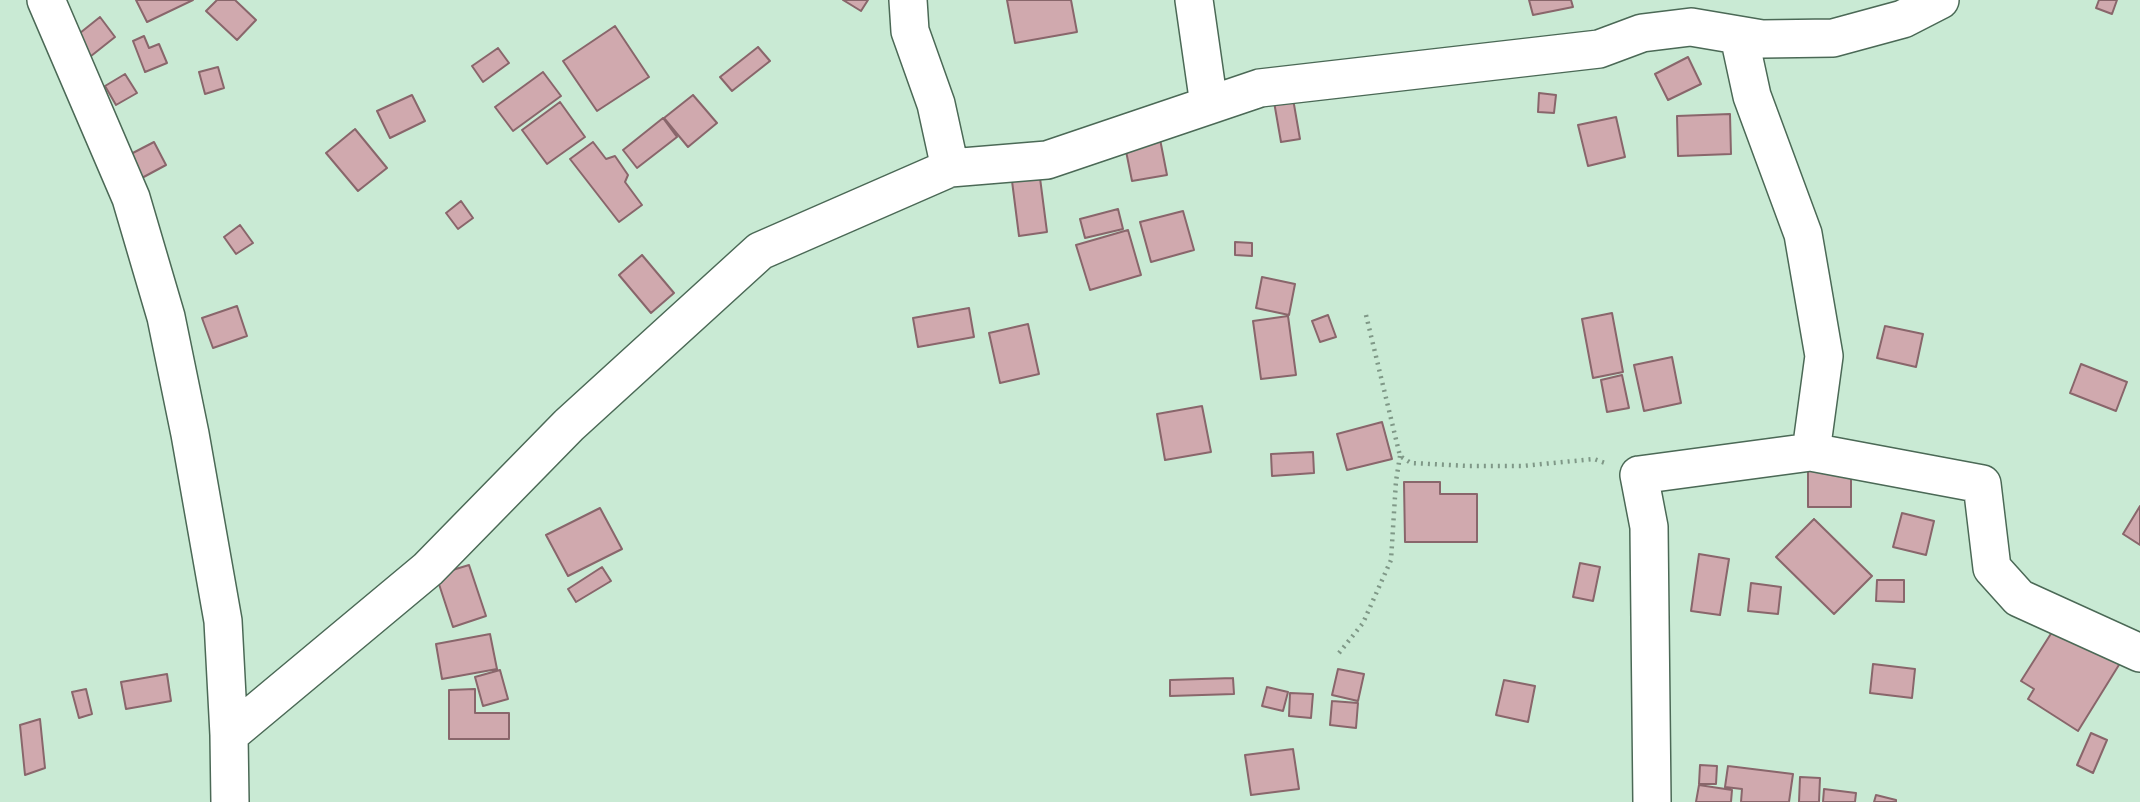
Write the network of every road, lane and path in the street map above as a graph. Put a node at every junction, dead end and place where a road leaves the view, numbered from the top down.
1 (46, 0) edge
2 (908, 0) edge
3 (1194, 0) edge
4 (1940, 0) edge
5 (1740, 36) junction
6 (1209, 105) junction
7 (950, 168) junction
8 (1366, 315) dead end
9 (1811, 452) junction
10 (1400, 456) junction
11 (1639, 475) junction
12 (1339, 653) dead end
13 (2140, 653) edge
14 (229, 735) junction
15 (230, 802) edge
16 (1652, 802) edge

1 - 14 street
2 - 7 street
3 - 6 street
4 - 5 street
5 - 6 street
5 - 9 street
6 - 7 street
7 - 14 street
8 - 10 path
9 - 11 street
9 - 13 street
10 - 11 path
10 - 12 path
11 - 16 street
14 - 15 street

